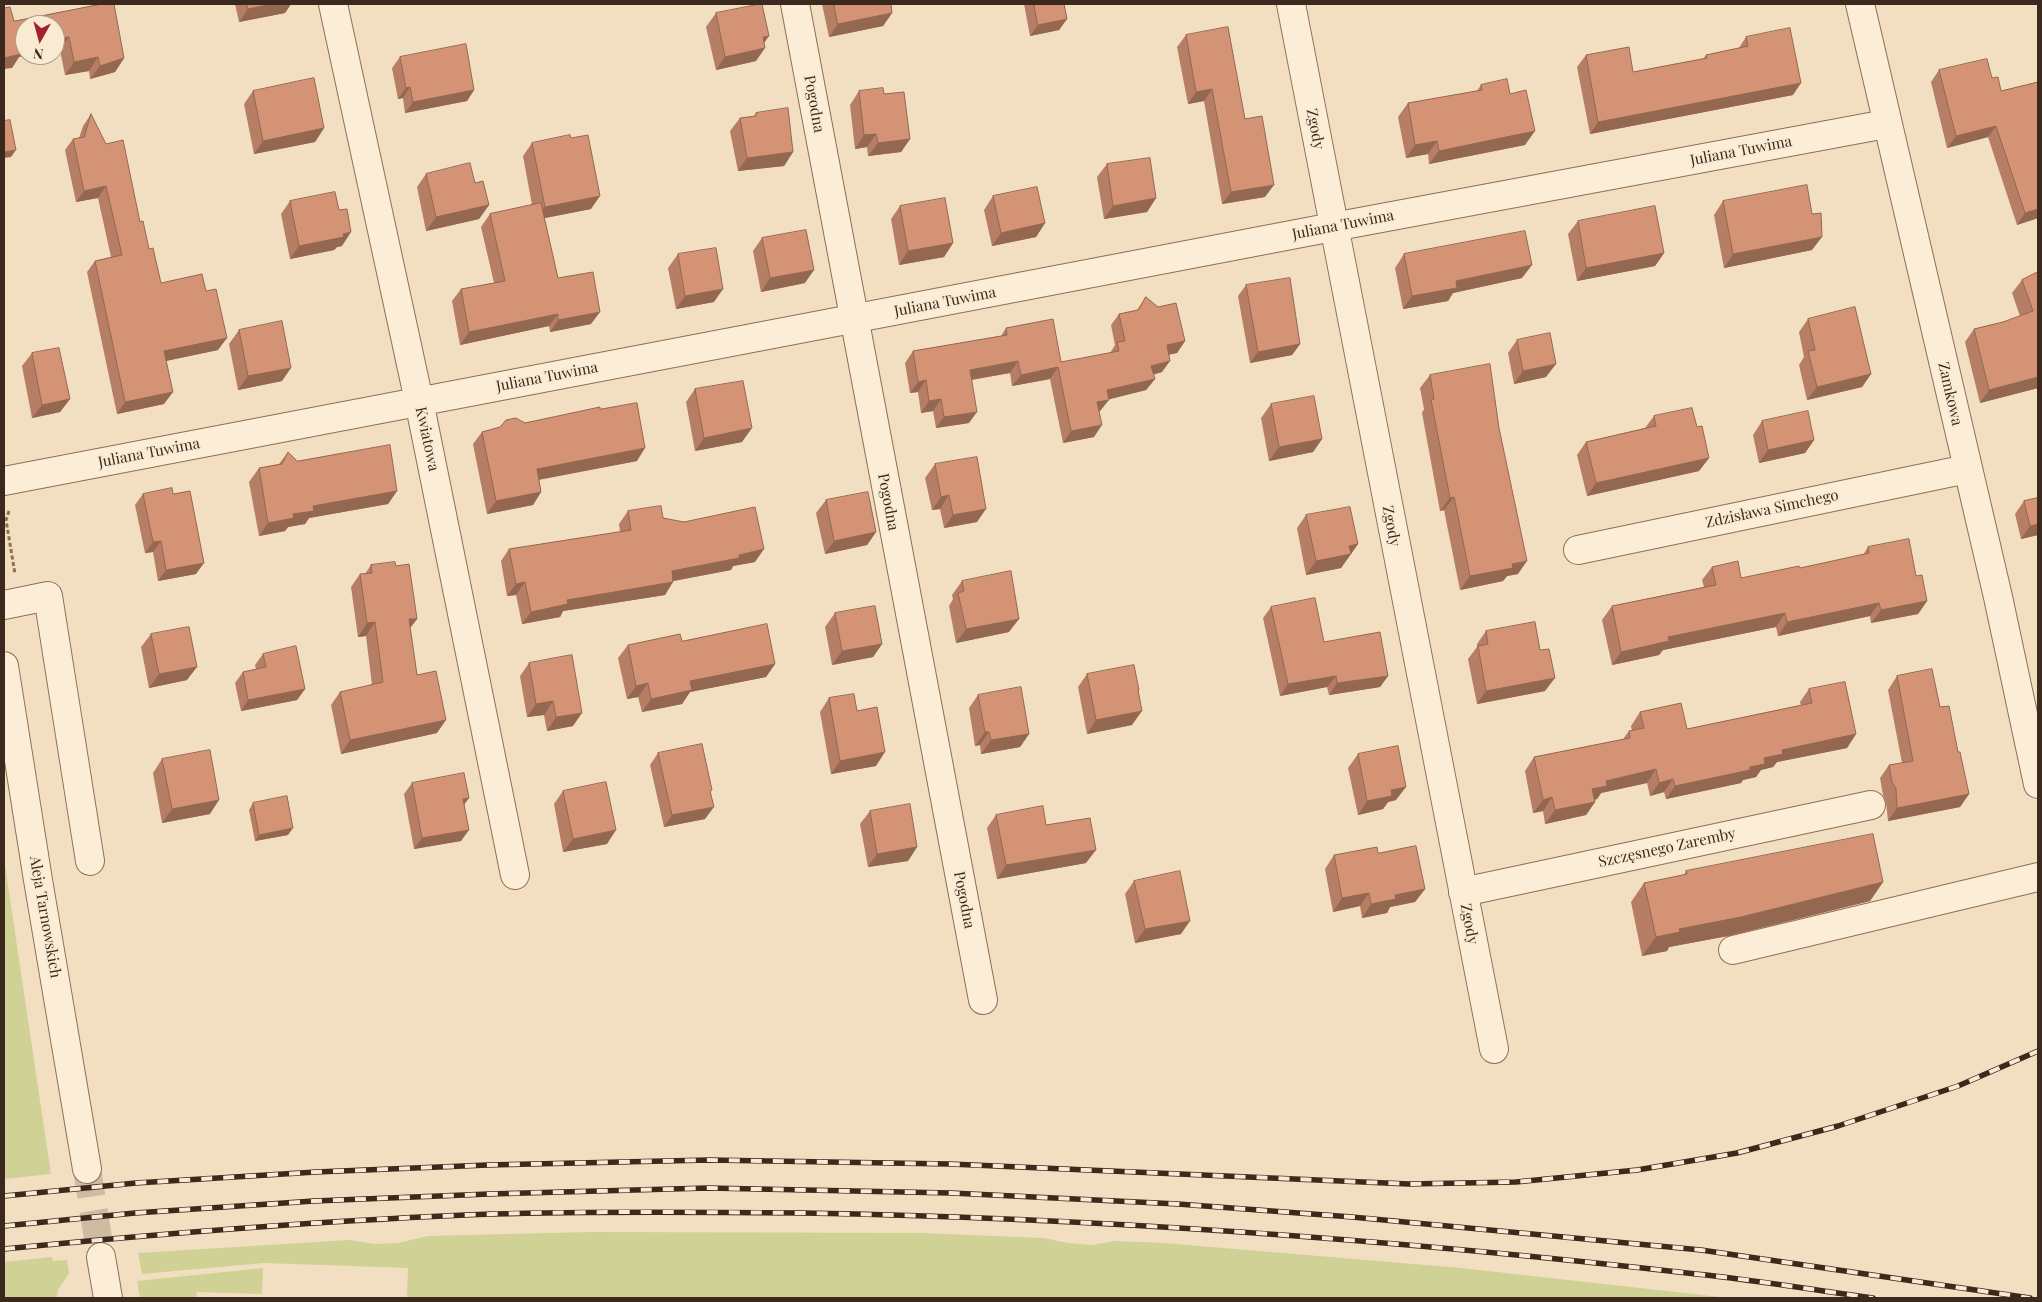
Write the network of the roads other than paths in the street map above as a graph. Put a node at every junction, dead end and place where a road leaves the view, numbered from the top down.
1 (333, 4) edge
2 (795, 4) edge
3 (1291, 4) edge
4 (1860, 4) edge
5 (1886, 124) junction
6 (1333, 227) junction
7 (853, 319) junction
8 (419, 401) junction
9 (1967, 469) junction
10 (4, 481) edge
11 (1578, 550) dead end
12 (4, 605) edge
13 (4, 666) edge
14 (2038, 784) edge
15 (1870, 805) dead end
16 (90, 861) dead end
17 (515, 875) dead end
18 (2038, 877) edge
19 (1462, 892) junction
20 (1733, 950) dead end
21 (983, 1000) dead end
22 (1494, 1049) dead end
23 (88, 1169) tunnel mouth
24 (101, 1257) tunnel mouth
25 (108, 1298) edge

1 - 8 street, Kwiatowa
2 - 7 street, Pogodna
3 - 6 street, Zgody
4 - 5 street, Zamkowa
5 - 6 street, Juliana Tuwima
5 - 9 street, Zamkowa
6 - 7 street, Juliana Tuwima
6 - 19 street, Zgody
7 - 8 street, Juliana Tuwima
7 - 21 street, Pogodna
8 - 10 street, Juliana Tuwima
8 - 17 street, Kwiatowa
9 - 11 street, Zdzisława Simchego
9 - 14 street, Zamkowa
12 - 16 street
13 - 23 street, Aleja Tarnowskich
15 - 19 street, Szczęsnego Zaremby
18 - 20 street
19 - 22 street, Zgody
24 - 25 street

